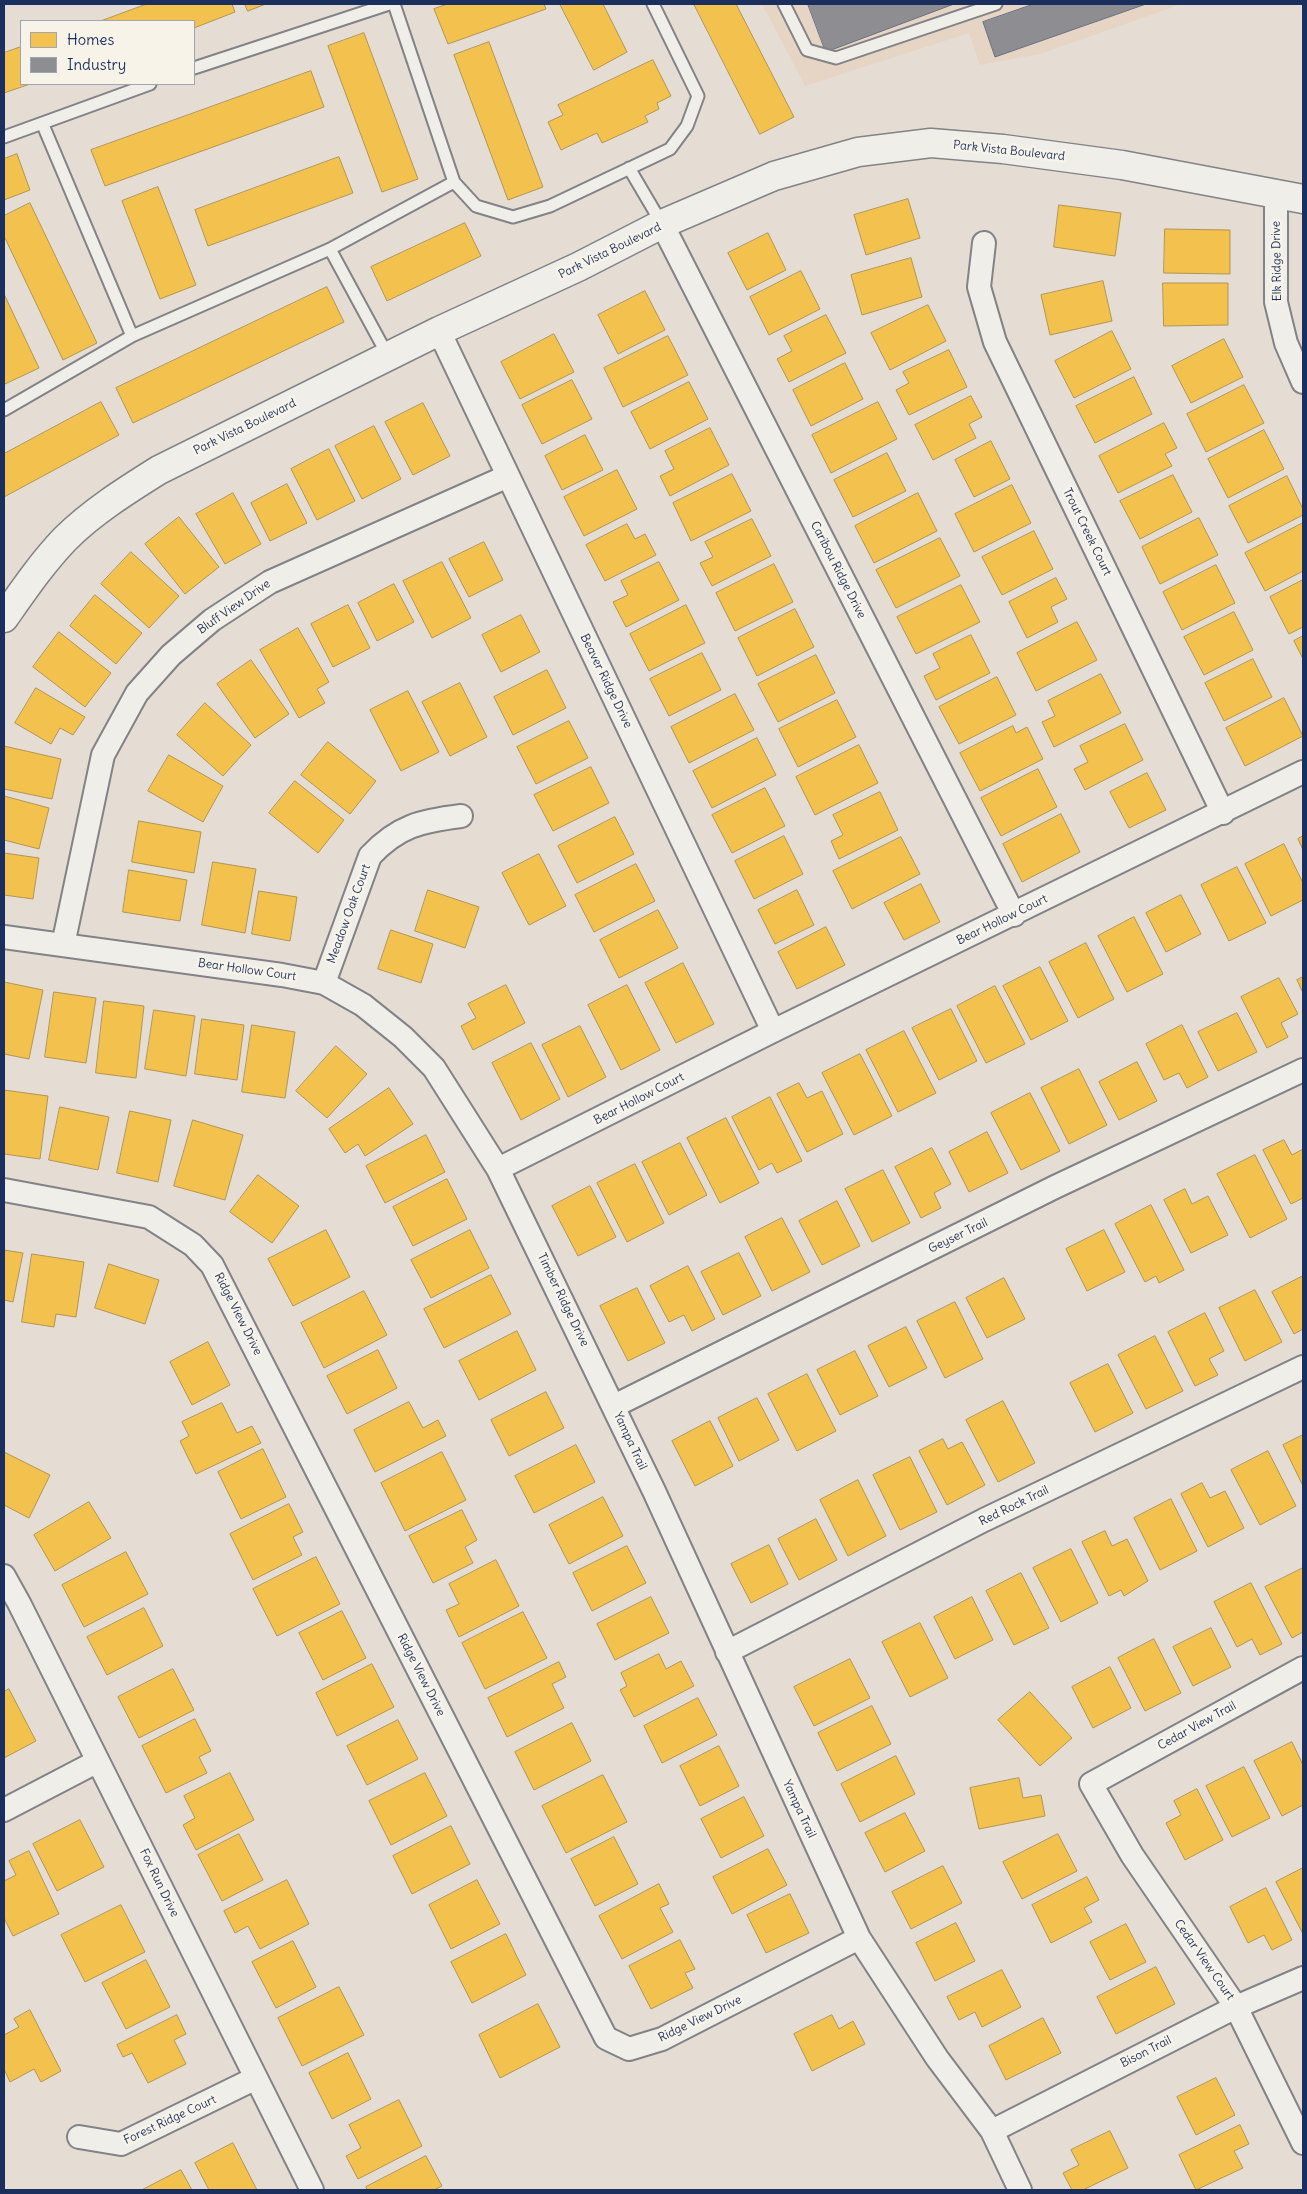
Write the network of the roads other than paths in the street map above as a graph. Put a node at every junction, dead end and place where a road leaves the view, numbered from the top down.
1 (390, 4) edge
2 (394, 4) edge
3 (653, 4) edge
4 (784, 4) edge
5 (996, 4) edge
6 (195, 68) edge
7 (147, 85) edge
8 (42, 125) junction
9 (4, 137) edge
10 (630, 168) junction
11 (454, 182) junction
12 (1276, 196) junction
13 (1303, 199) edge
14 (662, 224) junction
15 (984, 243) dead end
16 (330, 249) junction
17 (439, 331) junction
18 (132, 336) junction
19 (388, 356) junction
20 (1303, 382) edge
21 (4, 410) edge
22 (508, 476) junction
23 (4, 618) edge
24 (1303, 772) edge
25 (1223, 813) junction
26 (461, 816) dead end
27 (1014, 915) junction
28 (4, 937) edge
29 (63, 945) junction
30 (324, 983) junction
31 (773, 1031) junction
32 (1303, 1070) edge
33 (498, 1169) junction
34 (4, 1190) edge
35 (1303, 1367) edge
36 (614, 1406) junction
37 (4, 1576) edge
38 (727, 1652) junction
39 (1303, 1668) edge
40 (98, 1761) junction
41 (1091, 1784) joint
42 (4, 1810) edge
43 (859, 1938) junction
44 (1303, 1978) edge
45 (1236, 2007) junction
46 (256, 2078) junction
47 (992, 2131) junction
48 (79, 2138) dead end
49 (1303, 2143) edge
50 (312, 2190) edge
51 (1020, 2190) edge

1 - 6 lane
2 - 11 lane
3 - 10 lane
4 - 5 lane
7 - 8 lane
8 - 9 lane
8 - 18 lane
10 - 11 lane
10 - 14 lane
11 - 16 lane
12 - 13 street, Park Vista Boulevard
12 - 14 street, Park Vista Boulevard
12 - 20 street, Elk Ridge Drive
14 - 17 street, Park Vista Boulevard
14 - 27 street, Caribou Ridge Drive
15 - 25 street, Trout Creek Court
16 - 18 lane
16 - 19 lane
17 - 19 street, Park Vista Boulevard
17 - 22 street, Beaver Ridge Drive
18 - 21 lane
19 - 23 street, Park Vista Boulevard
22 - 29 street, Bluff View Drive
22 - 31 street, Beaver Ridge Drive
24 - 25 street, Bear Hollow Court
25 - 27 street, Bear Hollow Court
26 - 30 street, Meadow Oak Court
27 - 31 street, Bear Hollow Court
28 - 29 street, Bear Hollow Court
29 - 30 street, Bear Hollow Court
30 - 33 street, Bear Hollow Court
31 - 33 street, Bear Hollow Court
32 - 36 street, Geyser Trail
33 - 36 street, Timber Ridge Drive
34 - 43 street, Ridge View Drive
35 - 38 street, Red Rock Trail
36 - 38 street, Yampa Trail
37 - 40 street, Fox Run Drive
38 - 43 street, Yampa Trail
39 - 41 street, Cedar View Trail
40 - 42 street
40 - 46 street, Fox Run Drive
41 - 45 street, Cedar View Court
43 - 47 street, Yampa Trail
44 - 45 street, Bison Trail
45 - 47 street, Bison Trail
45 - 49 street, Cedar View Court
46 - 48 street, Forest Ridge Court
46 - 50 street, Fox Run Drive
47 - 51 street, Yampa Trail

